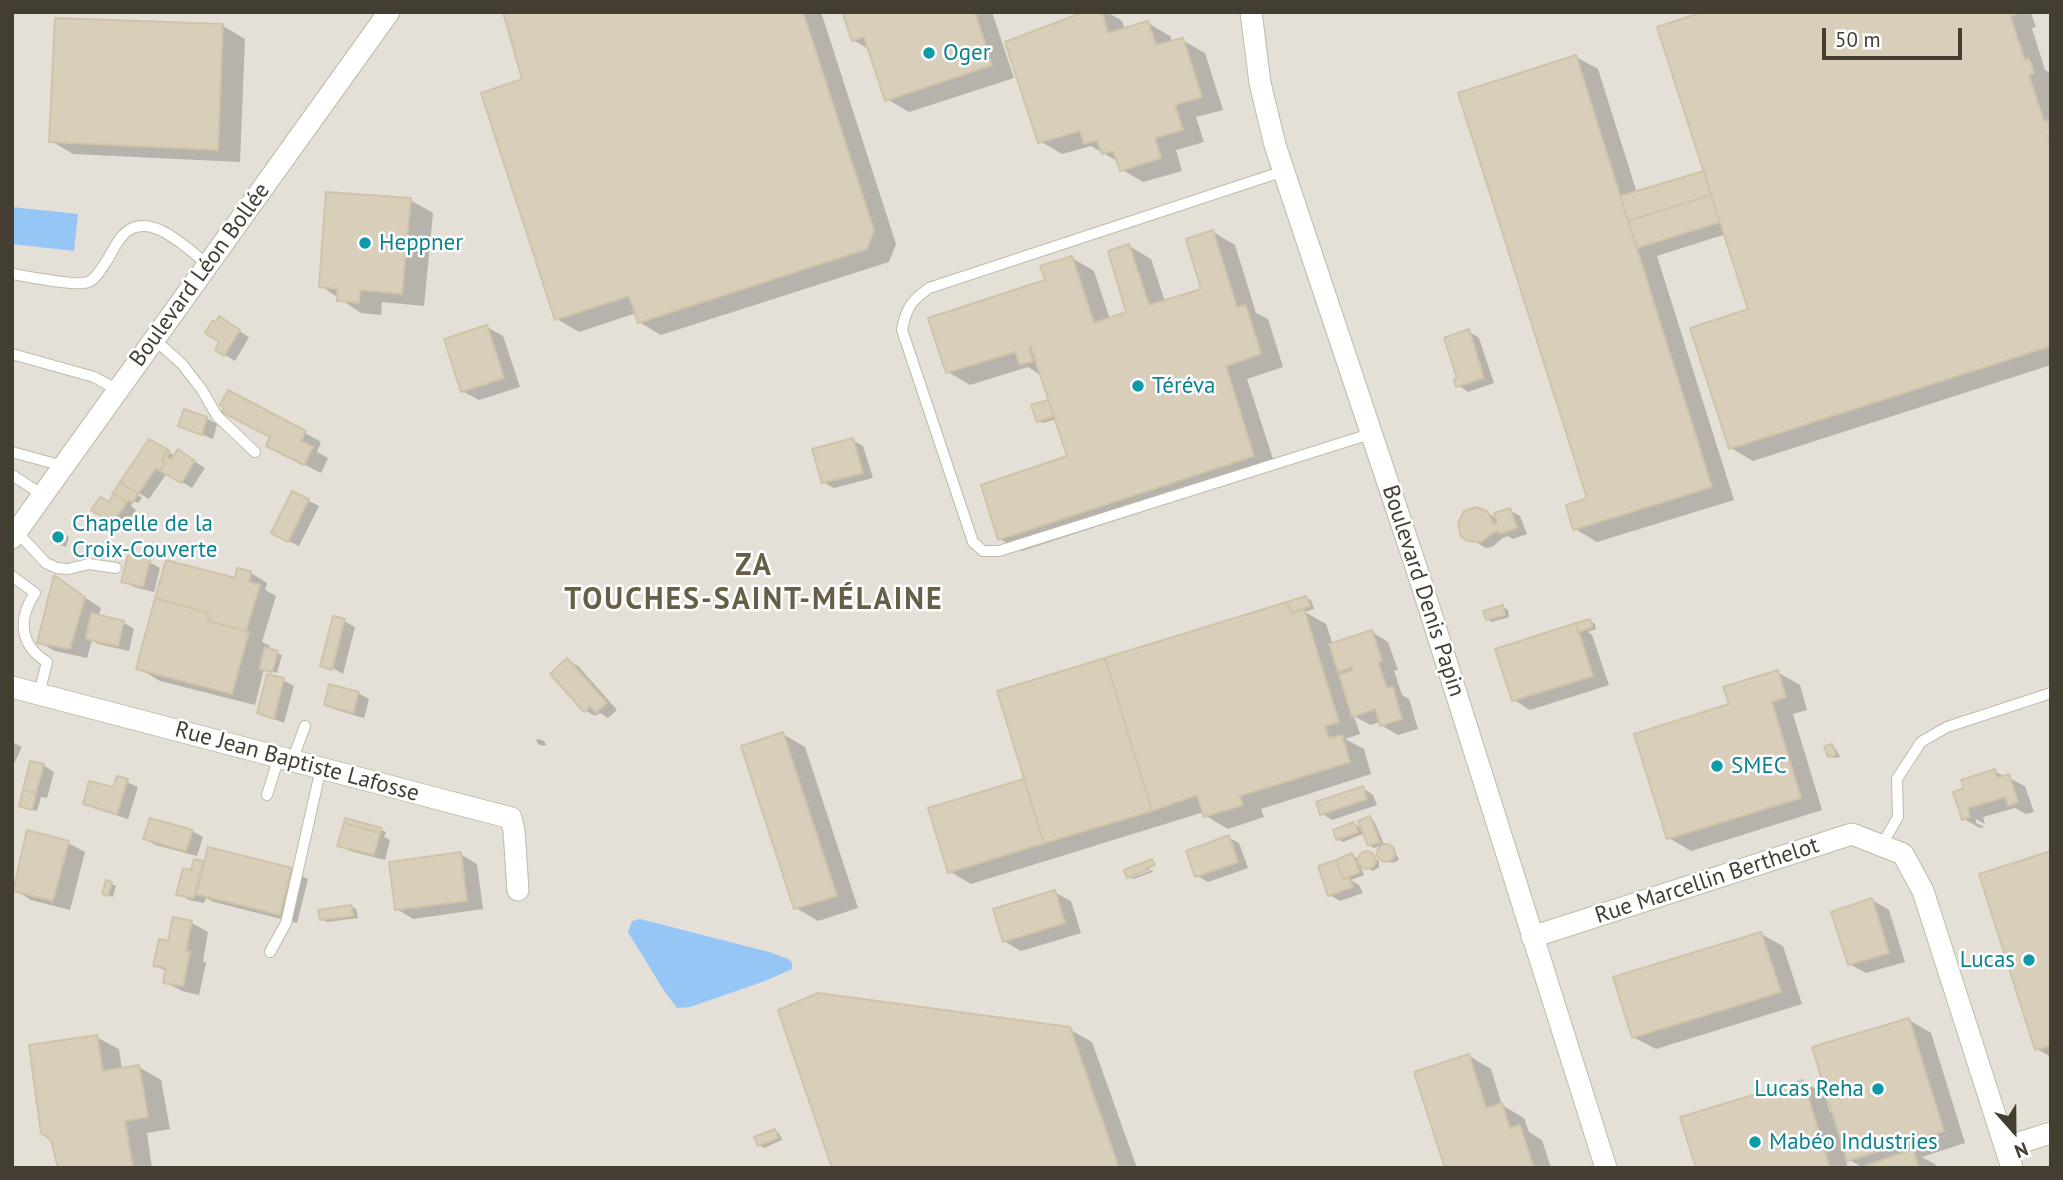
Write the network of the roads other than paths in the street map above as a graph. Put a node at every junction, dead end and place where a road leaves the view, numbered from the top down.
1 (1251, 12) edge
2 (383, 15) edge
3 (1283, 171) junction
4 (208, 265) junction
5 (12, 274) edge
6 (155, 339) junction
7 (12, 354) edge
8 (118, 390) junction
9 (1370, 434) junction
10 (12, 452) edge
11 (255, 452) dead end
12 (64, 466) junction
13 (12, 475) edge
14 (43, 495) junction
15 (14, 535) edge
16 (116, 568) dead end
17 (12, 576) edge
18 (12, 687) edge
19 (2051, 693) edge
20 (39, 694) junction
21 (305, 726) dead end
22 (286, 759) junction
23 (321, 768) junction
24 (267, 796) dead end
25 (1881, 846) junction
26 (518, 890) dead end
27 (1532, 937) junction
28 (270, 952) dead end
29 (2051, 1133) edge
30 (2006, 1147) junction
31 (1606, 1168) edge
32 (2012, 1168) edge

1 - 3 street, Boulevard Denis Papin
2 - 4 street, Boulevard Léon Bollée
3 - 9 street, Boulevard Denis Papin
3 - 9 lane
4 - 5 lane
4 - 6 street, Boulevard Léon Bollée
6 - 8 street, Boulevard Léon Bollée
6 - 11 lane
7 - 8 lane
8 - 12 street, Boulevard Léon Bollée
9 - 27 street, Boulevard Denis Papin
10 - 12 lane
12 - 14 street, Boulevard Léon Bollée
13 - 14 lane
14 - 15 street, Boulevard Léon Bollée
15 - 16 lane
17 - 20 lane
18 - 20 street, Rue Jean Baptiste Lafosse
19 - 25 lane
20 - 22 street, Rue Jean Baptiste Lafosse
21 - 22 lane
22 - 23 street, Rue Jean Baptiste Lafosse
22 - 24 lane
23 - 26 street, Rue Jean Baptiste Lafosse
23 - 28 lane
25 - 27 street, Rue Marcellin Berthelot
25 - 30 street, Rue Marcellin Berthelot
27 - 31 street, Boulevard Denis Papin
29 - 30 street
30 - 32 street, Rue Marcellin Berthelot

